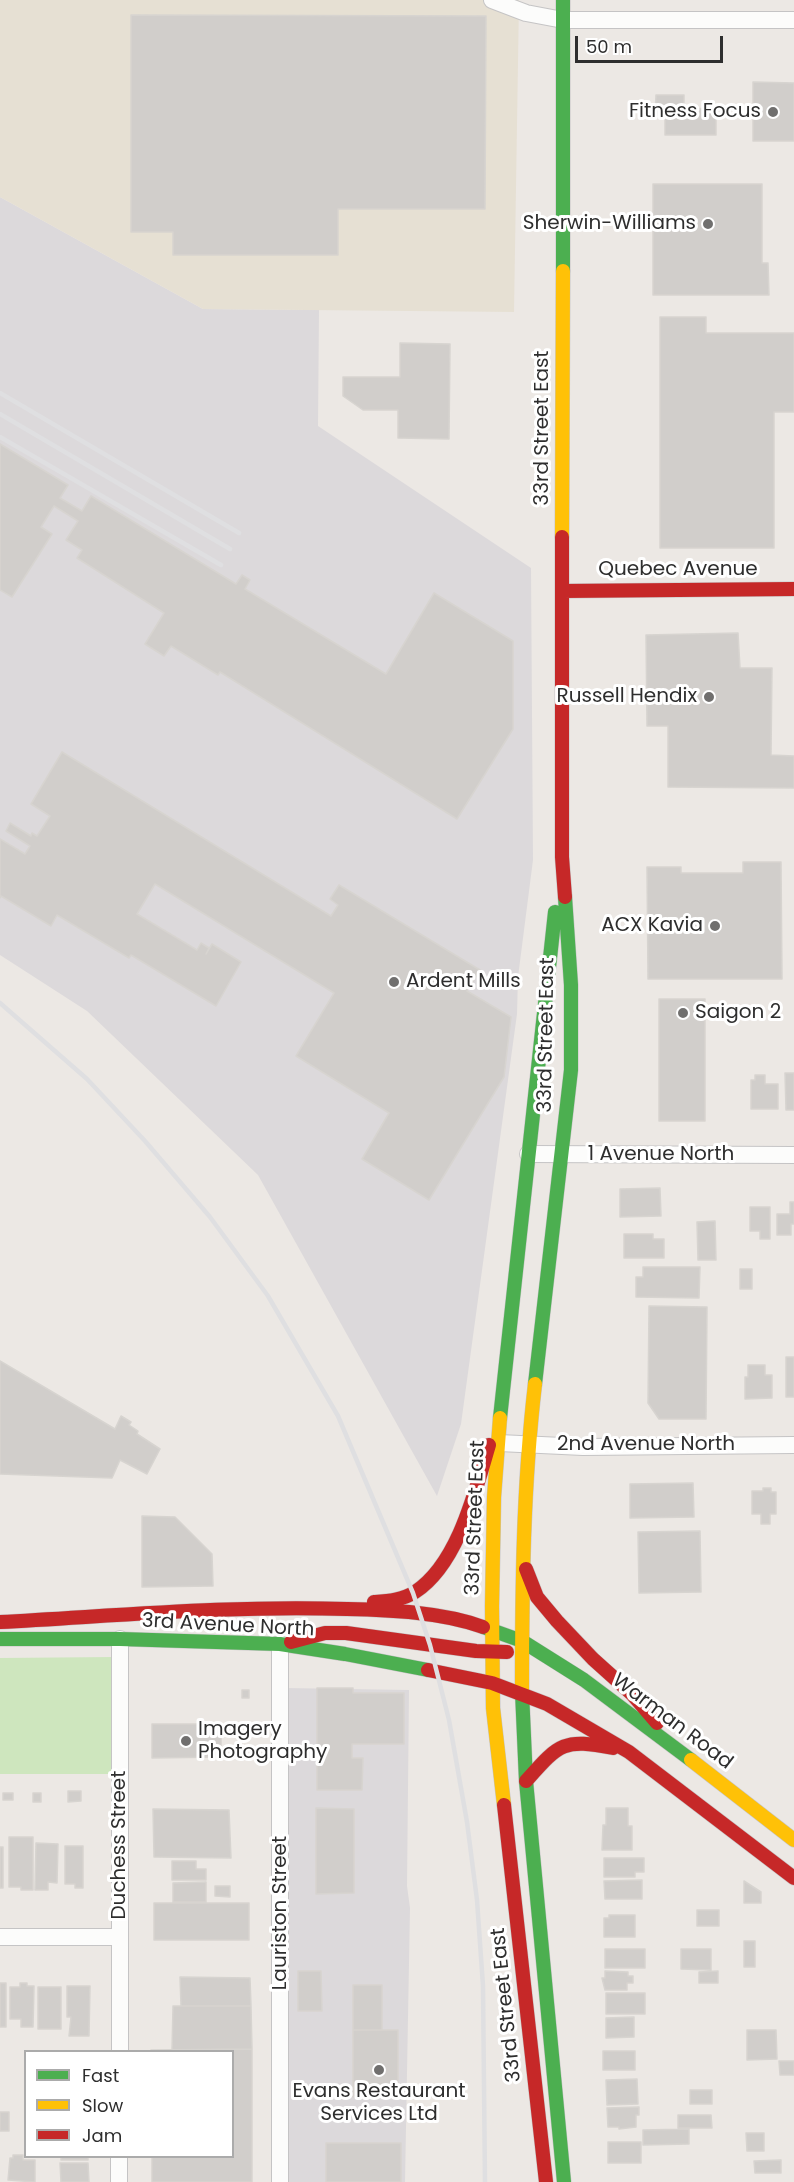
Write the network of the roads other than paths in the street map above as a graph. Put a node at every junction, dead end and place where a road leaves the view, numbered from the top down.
1 (492, 0) edge
2 (563, 0) edge
3 (563, 20) junction
4 (794, 20) edge
5 (794, 589) edge
6 (562, 591) junction
7 (562, 856) junction
8 (528, 1154) junction
9 (562, 1155) junction
10 (794, 1155) edge
11 (502, 1400) junction
12 (499, 1443) junction
13 (528, 1445) junction
14 (794, 1445) edge
15 (523, 1560) junction
16 (291, 1607) junction
17 (0, 1622) edge
18 (492, 1630) junction
19 (0, 1639) edge
20 (120, 1639) junction
21 (522, 1641) junction
22 (280, 1644) junction
23 (492, 1653) junction
24 (492, 1683) junction
25 (522, 1693) junction
26 (629, 1752) junction
27 (688, 1758) junction
28 (526, 1781) junction
29 (794, 1840) edge
30 (794, 1878) edge
31 (0, 1937) edge
32 (120, 1937) junction
33 (120, 2050) edge
34 (119, 2158) edge
35 (119, 2182) edge
36 (280, 2182) edge
37 (546, 2182) edge
38 (564, 2182) edge

1 - 3 street
2 - 3 main road, 33rd Street East
3 - 4 street
3 - 6 main road, 33rd Street East
5 - 6 main road, Quebec Avenue
6 - 7 main road, 33rd Street East
7 - 8 main road, 33rd Street East
7 - 9 main road, 33rd Street East
8 - 9 street, 1 Avenue North
8 - 11 main road, 33rd Street East
9 - 10 street, 1 Avenue North
9 - 13 main road, 33rd Street East
11 - 12 main road, 33rd Street East
11 - 16 main road
12 - 13 street, 2nd Avenue North
12 - 18 main road, 33rd Street East
13 - 14 street, 2nd Avenue North
13 - 15 main road, 33rd Street East
15 - 21 main road, 33rd Street East
15 - 27 main road
16 - 17 main road, 3rd Avenue North
16 - 18 main road, 3rd Avenue North
18 - 21 main road, 3rd Avenue North
18 - 23 main road, 33rd Street East
19 - 20 main road, 3rd Avenue North
20 - 22 main road, 3rd Avenue North
20 - 32 street, Duchess Street
21 - 23 main road
21 - 25 main road, 33rd Street East
21 - 27 main road, Warman Road
22 - 23 main road
22 - 24 main road, 3rd Avenue North
22 - 36 street, Lauriston Street
23 - 24 main road, 33rd Street East
24 - 25 main road, 3rd Avenue North
24 - 37 main road, 33rd Street East
25 - 26 main road
25 - 28 main road, 33rd Street East
26 - 28 main road
26 - 30 main road
27 - 29 main road, Warman Road
28 - 38 main road, 33rd Street East
31 - 32 street
32 - 33 street, Duchess Street
34 - 35 street

